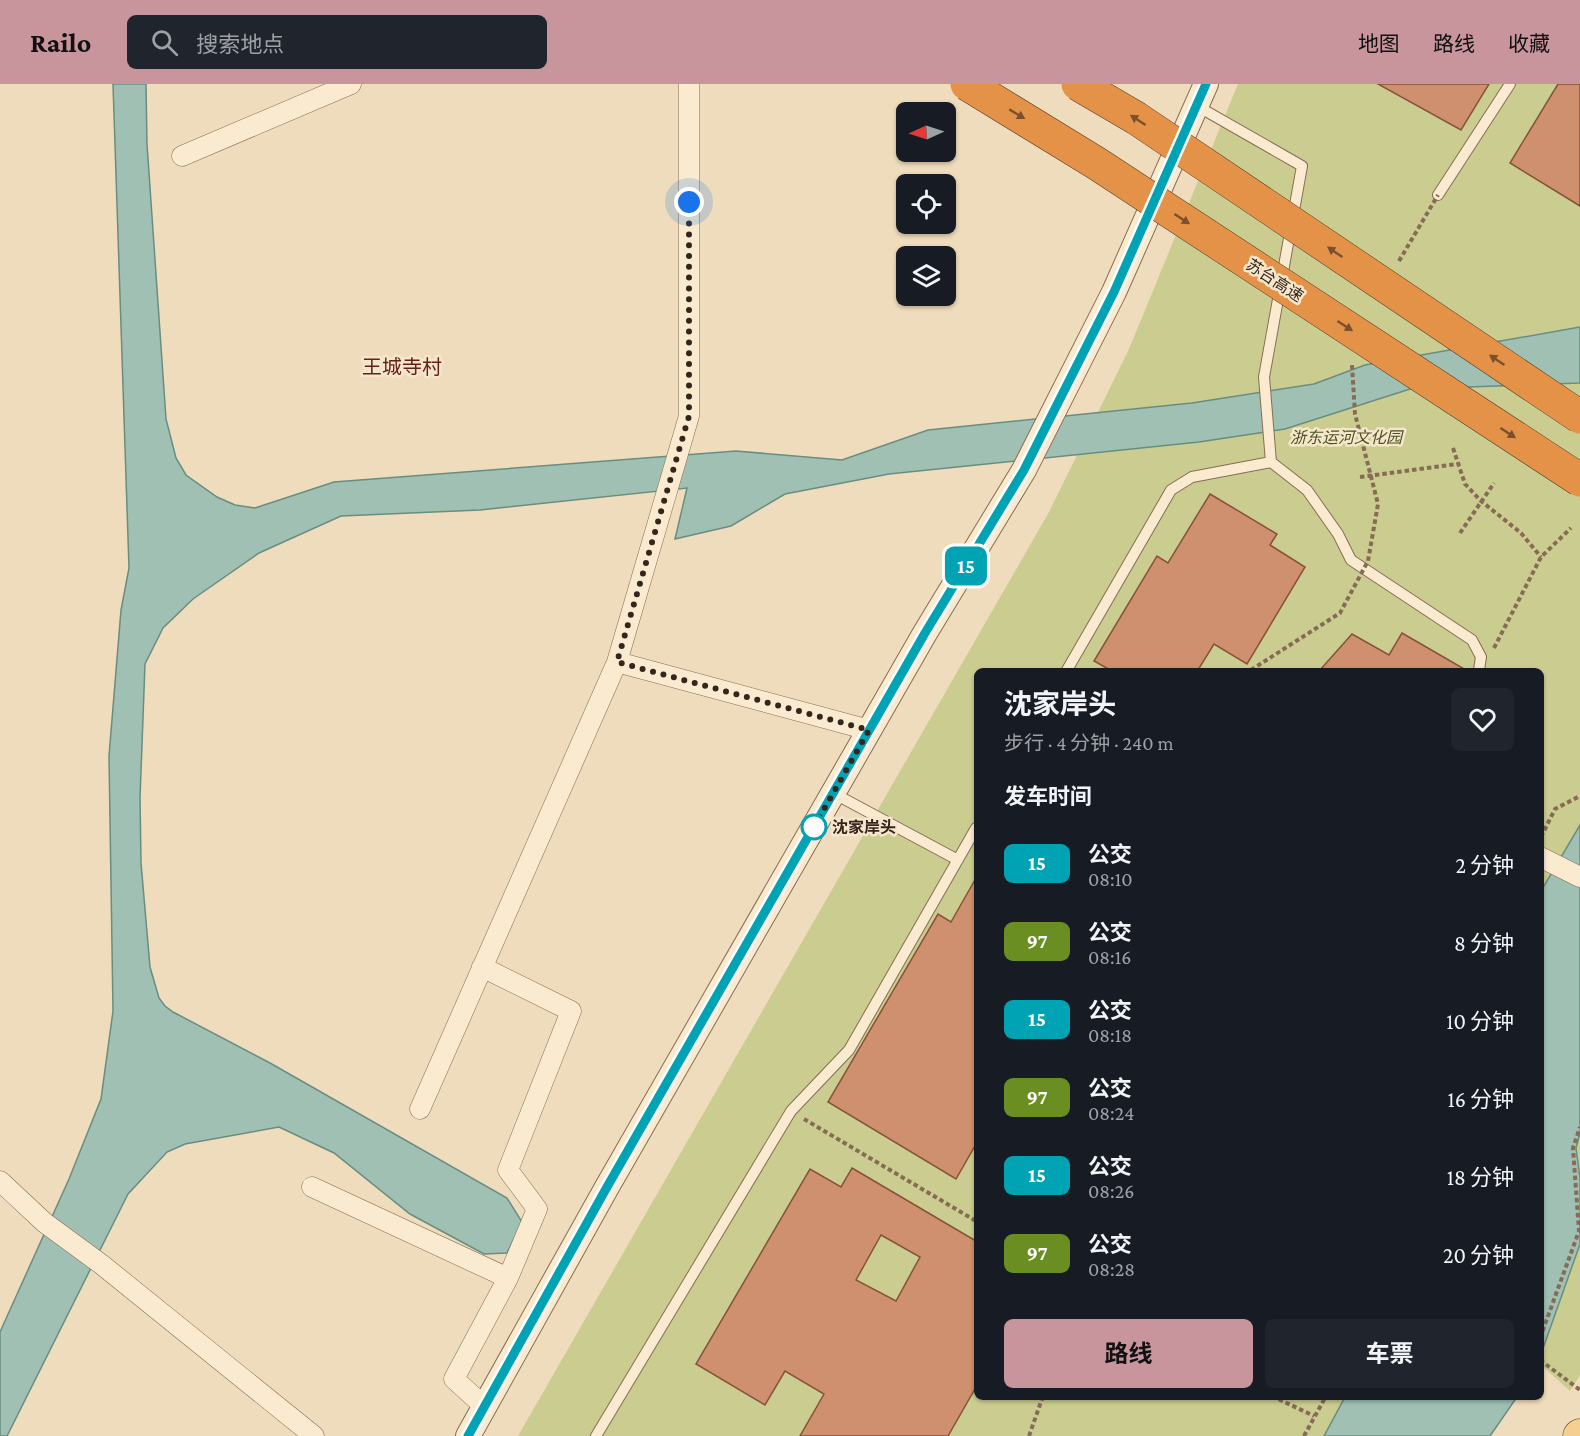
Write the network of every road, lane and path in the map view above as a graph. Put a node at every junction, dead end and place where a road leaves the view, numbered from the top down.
1 (351, 84) edge
2 (689, 84) edge
3 (967, 84) edge
4 (1078, 84) edge
5 (1510, 84) edge
6 (1201, 95) edge
7 (182, 156) dead end
8 (1438, 195) joint
9 (1395, 270) dead end
10 (1351, 354) dead end
11 (1580, 417) edge
12 (1453, 448) dead end
13 (1271, 462) junction
14 (1457, 464) junction
15 (1360, 477) dead end
16 (1580, 480) edge
17 (1494, 483) dead end
18 (1481, 501) junction
19 (1571, 528) dead end
20 (1460, 533) dead end
21 (1540, 558) junction
22 (1494, 650) dead end
23 (617, 662) junction
24 (1068, 668) edge
25 (1254, 668) edge
26 (1479, 668) edge
27 (869, 730) junction
28 (833, 793) junction
29 (1580, 796) edge
30 (1544, 830) edge
31 (974, 832) edge
32 (1544, 859) edge
33 (958, 860) junction
34 (1580, 877) edge
35 (482, 967) junction
36 (420, 1109) dead end
37 (791, 1111) junction
38 (1580, 1127) edge
39 (0, 1181) edge
40 (312, 1187) dead end
41 (974, 1220) edge
42 (508, 1278) junction
43 (1544, 1327) edge
44 (1544, 1362) edge
45 (1580, 1390) edge
46 (1042, 1400) edge
47 (1280, 1400) edge
48 (1324, 1400) edge
49 (485, 1407) junction
50 (1314, 1416) junction
51 (314, 1436) edge
52 (468, 1436) edge
53 (596, 1436) edge
54 (1029, 1436) edge
55 (1304, 1436) edge

1 - 7 street
2 - 23 street
3 -> 16 highway, 苏台高速, bridge
11 -> 4 highway, bridge
5 - 8 lane
6 - 13 lane
6 - 27 street
8 - 9 path, bridge
10 - 25 path, bridge
12 - 14 path
13 - 24 lane
13 - 26 lane
14 - 15 path
14 - 18 path
17 - 18 path
18 - 20 path
18 - 21 path
19 - 21 path
21 - 22 path
23 - 27 street
23 - 35 street
27 - 28 street
28 - 33 lane
28 - 49 street
29 - 30 path
31 - 33 lane
32 - 34 street
33 - 37 lane
35 - 36 street
35 - 42 street
37 - 41 path
37 - 53 lane
38 - 43 path
39 - 51 street
40 - 42 street
42 - 49 street
44 - 45 path
46 - 54 path
47 - 50 path
48 - 50 path
49 - 52 street
50 - 55 path

